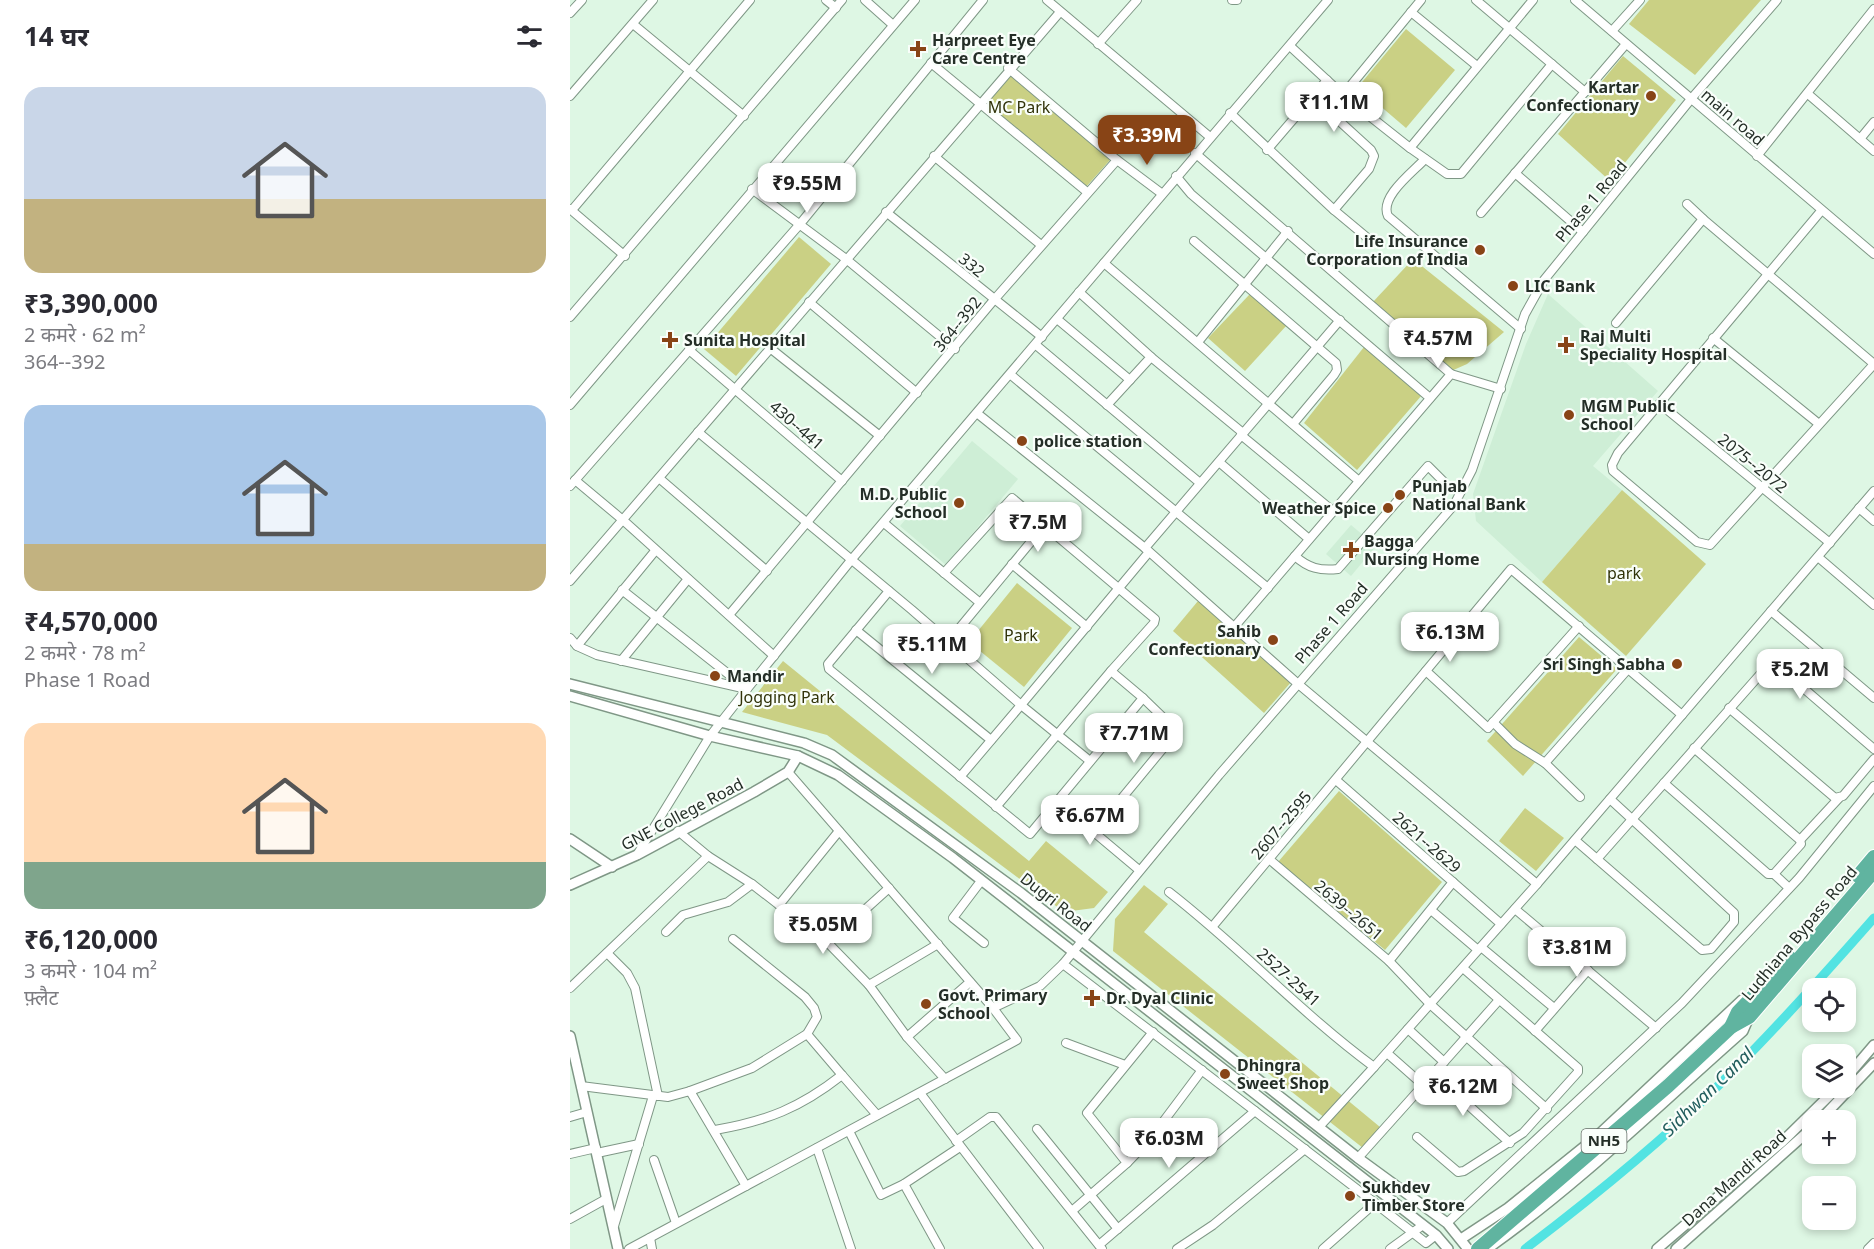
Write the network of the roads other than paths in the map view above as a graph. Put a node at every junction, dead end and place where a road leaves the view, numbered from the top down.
1 (582, 0) edge
2 (653, 0) edge
3 (750, 0) edge
4 (826, 0) edge
5 (842, 0) edge
6 (865, 0) edge
7 (915, 0) edge
8 (984, 0) edge
9 (1047, 0) edge
10 (1137, 0) edge
11 (1232, 0) edge
12 (1237, 0) edge
13 (1328, 0) edge
14 (1421, 0) edge
15 (1476, 0) edge
16 (1533, 0) edge
17 (1575, 0) edge
18 (1640, 0) edge
19 (1777, 0) edge
20 (836, 8) junction
21 (1874, 9) edge
22 (571, 12) edge
23 (1060, 12) junction
24 (1411, 12) junction
25 (633, 24) junction
26 (893, 25) junction
27 (1509, 28) junction
28 (1612, 31) junction
29 (1098, 44) junction
30 (1626, 44) junction
31 (1291, 47) junction
32 (931, 63) junction
33 (1552, 64) junction
34 (1477, 66) junction
35 (1008, 68) junction
36 (690, 70) junction
37 (1327, 80) junction
38 (1585, 92) junction
39 (1808, 94) junction
40 (1342, 95) junction
41 (570, 96) edge
42 (1313, 97) junction
43 (1691, 99) junction
44 (979, 103) junction
45 (1230, 114) junction
46 (744, 116) junction
47 (1874, 122) edge
48 (1210, 137) junction
49 (1860, 139) junction
50 (1410, 148) junction
51 (1267, 150) junction
52 (1874, 151) edge
53 (1195, 153) junction
54 (934, 156) junction
55 (1757, 156) junction
56 (1425, 159) junction
57 (1117, 160) junction
58 (1515, 173) junction
59 (1176, 176) junction
60 (752, 189) junction
61 (1087, 192) junction
62 (1161, 194) junction
63 (1687, 204) dead end
64 (571, 210) edge
65 (1334, 210) junction
66 (1821, 211) junction
67 (886, 212) junction
68 (1481, 213) dead end
69 (1703, 219) junction
70 (800, 224) junction
71 (1288, 231) junction
72 (1583, 232) junction
73 (1370, 240) dead end
74 (1194, 241) dead end
75 (1041, 245) junction
76 (1874, 254) edge
77 (625, 256) junction
78 (1266, 258) junction
79 (846, 259) junction
80 (1104, 262) junction
81 (1769, 273) junction
82 (1245, 284) junction
83 (1079, 292) junction
84 (993, 301) junction
85 (809, 302) junction
86 (570, 317) edge
87 (1057, 319) junction
88 (1340, 320) junction
89 (1616, 323) dead end
90 (1521, 329) junction
91 (1042, 337) junction
92 (1713, 338) junction
93 (1198, 342) junction
94 (1036, 345) junction
95 (1317, 345) junction
96 (770, 348) junction
97 (955, 349) junction
98 (689, 350) junction
99 (1151, 357) junction
100 (1874, 364) edge
101 (1451, 374) junction
102 (1011, 375) junction
103 (1130, 380) junction
104 (735, 388) junction
105 (1501, 389) junction
106 (917, 393) junction
107 (1430, 398) junction
108 (1268, 403) junction
109 (1660, 404) junction
110 (570, 405) edge
111 (1107, 405) junction
112 (978, 414) junction
113 (1293, 424) junction
114 (1819, 424) junction
115 (698, 432) junction
116 (1242, 434) junction
117 (880, 436) junction
118 (1218, 462) junction
119 (659, 478) junction
120 (842, 481) junction
121 (1359, 481) junction
122 (1443, 481) dead end
123 (572, 483) edge
124 (1200, 483) junction
125 (1761, 487) junction
126 (1874, 490) edge
127 (1859, 508) junction
128 (1333, 511) junction
129 (1176, 512) junction
130 (624, 521) junction
131 (1874, 521) edge
132 (884, 523) junction
133 (808, 524) junction
134 (1044, 526) junction
135 (1309, 539) junction
136 (1830, 543) junction
137 (1147, 550) junction
138 (655, 551) junction
139 (1295, 556) junction
140 (1818, 557) junction
141 (852, 559) junction
142 (1012, 564) junction
143 (767, 571) junction
144 (944, 573) junction
145 (688, 579) junction
146 (570, 581) edge
147 (1268, 588) junction
148 (1118, 589) junction
149 (622, 590) junction
150 (889, 591) junction
151 (979, 603) junction
152 (1874, 605) edge
153 (1771, 611) junction
154 (729, 615) junction
155 (657, 616) junction
156 (1235, 626) junction
157 (1579, 626) junction
158 (1087, 627) junction
159 (856, 630) junction
160 (570, 638) edge
161 (948, 642) junction
162 (578, 646) junction
163 (774, 656) junction
164 (621, 661) junction
165 (1628, 669) junction
166 (1111, 671) junction
167 (1426, 672) junction
168 (1298, 683) junction
169 (570, 684) edge
170 (747, 688) junction
171 (570, 696) edge
172 (1143, 698) junction
173 (1874, 698) edge
174 (1021, 705) junction
175 (1729, 708) junction
176 (1682, 715) junction
177 (719, 723) junction
178 (1491, 725) junction
179 (1056, 734) junction
180 (710, 736) junction
181 (991, 740) junction
182 (1369, 741) junction
183 (1694, 748) junction
184 (1874, 749) edge
185 (798, 756) junction
186 (1874, 759) edge
187 (1090, 761) junction
188 (1545, 764) junction
189 (788, 772) junction
190 (960, 777) junction
191 (1336, 780) junction
192 (1664, 783) junction
193 (1874, 786) edge
194 (1580, 797) dead end
195 (1839, 798) junction
196 (1610, 799) junction
197 (1058, 802) junction
198 (996, 807) junction
199 (1631, 820) junction
200 (678, 831) junction
201 (839, 831) junction
202 (1094, 832) junction
203 (570, 839) edge
204 (1575, 840) junction
205 (1800, 840) junction
206 (637, 855) junction
207 (708, 856) junction
208 (1874, 858) edge
209 (1269, 859) junction
210 (1597, 859) junction
211 (612, 867) junction
212 (1139, 870) junction
213 (1874, 871) edge
214 (1774, 874) junction
215 (981, 881) junction
216 (1453, 882) junction
217 (752, 884) junction
218 (1537, 884) junction
219 (570, 885) edge
220 (889, 888) junction
221 (1789, 888) junction
222 (1169, 892) dead end
223 (780, 905) junction
224 (1515, 909) junction
225 (1431, 910) junction
226 (1501, 924) junction
227 (1213, 926) junction
228 (666, 932) dead end
229 (733, 939) dead end
230 (1081, 940) junction
231 (828, 943) junction
232 (984, 943) dead end
233 (938, 944) junction
234 (1480, 948) junction
235 (1708, 950) junction
236 (1072, 951) junction
237 (607, 953) junction
238 (1721, 961) junction
239 (1389, 962) junction
240 (1063, 964) junction
241 (1462, 968) junction
242 (1588, 970) junction
243 (970, 982) junction
244 (869, 985) junction
245 (570, 988) edge
246 (1755, 993) junction
247 (1500, 1000) junction
248 (1430, 1004) junction
249 (993, 1008) junction
250 (1554, 1008) junction
251 (1749, 1017) junction
252 (1656, 1028) junction
253 (1730, 1028) junction
254 (1408, 1029) junction
255 (1535, 1030) junction
256 (1153, 1032) junction
257 (807, 1034) junction
258 (570, 1036) edge
259 (1466, 1036) junction
260 (907, 1037) junction
261 (1066, 1043) dead end
262 (1874, 1045) edge
263 (1387, 1053) junction
264 (1444, 1062) junction
265 (1874, 1063) edge
266 (1125, 1065) junction
267 (1856, 1065) edge
268 (1374, 1067) junction
269 (1202, 1070) junction
270 (1433, 1073) junction
271 (842, 1075) junction
272 (945, 1079) junction
273 (1422, 1084) junction
274 (581, 1086) junction
275 (690, 1091) junction
276 (920, 1093) junction
277 (656, 1096) junction
278 (1827, 1098) edge
279 (1547, 1109) junction
280 (1829, 1110) edge
281 (1256, 1111) junction
282 (587, 1112) junction
283 (877, 1115) junction
284 (570, 1117) edge
285 (1319, 1127) junction
286 (715, 1130) junction
287 (1037, 1130) dead end
288 (849, 1131) junction
289 (1417, 1137) dead end
290 (1802, 1137) edge
291 (1510, 1143) junction
292 (639, 1144) junction
293 (958, 1144) junction
294 (817, 1148) junction
295 (1305, 1149) junction
296 (596, 1151) junction
297 (570, 1154) edge
298 (1358, 1158) junction
299 (654, 1160) dead end
300 (1127, 1163) junction
301 (904, 1184) junction
302 (746, 1186) junction
303 (1091, 1195) junction
304 (606, 1199) junction
305 (1375, 1203) junction
306 (1072, 1211) junction
307 (570, 1219) edge
308 (676, 1223) junction
309 (1447, 1223) junction
310 (614, 1226) junction
311 (1423, 1226) junction
312 (1118, 1229) junction
313 (1412, 1233) junction
314 (1436, 1235) junction
315 (650, 1238) junction
316 (1461, 1239) junction
317 (1874, 1244) edge
318 (1101, 1247) edge
319 (618, 1249) edge
320 (629, 1249) edge
321 (652, 1249) edge
322 (851, 1249) edge
323 (940, 1249) edge
324 (1040, 1249) edge
325 (1177, 1249) edge
326 (1323, 1249) edge
327 (1390, 1249) edge
328 (1448, 1249) edge
329 (1468, 1249) edge
330 (1478, 1249) edge
331 (1486, 1249) edge
332 (1657, 1249) edge
333 (1676, 1249) edge
334 (1868, 1249) edge

1 - 22 street
2 - 25 street
3 - 36 street
4 - 20 street
5 - 20 street
6 - 26 street
7 - 26 street
8 - 32 street
9 - 23 street
10 - 29 street
11 - 12 street
13 - 31 street
14 - 24 street
15 - 27 street
16 - 27 street
17 - 28 street, main road
18 - 28 street
19 - 43 street, Phase 1 Road
20 - 46 street
21 - 39 street
23 - 29 street
23 - 35 street
24 - 34 street
24 - 40 street
25 - 36 street
25 - 41 street
26 - 60 street
27 - 33 street
27 - 34 street
28 - 30 street, main road
29 - 48 street
30 - 38 street
30 - 43 street, main road
31 - 37 street
31 - 45 street
32 - 44 street
32 - 70 street
33 - 38 street
33 - 56 street
34 - 50 street
35 - 44 street
35 - 57 street
36 - 46 street
36 - 64 street
37 - 40 street
37 - 42 street
38 - 58 street
39 - 49 street
39 - 55 street
40 - 50 street
42 - 51 street
42 - 65 street
43 - 55 street, main road
43 - 72 street, Phase 1 Road
44 - 54 street
44 - 61 street
45 - 48 street
45 - 51 street
46 - 77 street
47 - 49 street
48 - 53 street
49 - 52 street
50 - 56 street
51 - 65 street
53 - 59 street
53 - 71 street
54 - 67 street
54 - 75 street
55 - 66 street, main road
56 - 90 street
57 - 61 street, 364--392
57 - 62 street
58 - 68 street
58 - 72 street
59 - 62 street
59 - 78 street
60 - 70 street
60 - 110 street
61 - 75 street, 364--392
62 - 80 street
63 - 69 street
64 - 77 street
65 - 73 street
66 - 76 street, main road
66 - 81 street
67 - 79 street
67 - 84 street, 332
69 - 81 street
69 - 89 street
70 - 79 street
70 - 98 street
71 - 78 street
71 - 101 street
72 - 90 street, Phase 1 Road
74 - 82 street
75 - 84 street, 364--392
77 - 86 street
78 - 82 street
78 - 88 street
79 - 85 street
79 - 97 street
80 - 83 street
80 - 93 street
81 - 92 street
81 - 100 street
82 - 93 street
82 - 95 street
83 - 87 street
83 - 99 street
84 - 91 street, 332
84 - 97 street, 364--392
85 - 96 street
85 - 106 street
87 - 91 street
87 - 103 street
88 - 95 street
88 - 107 street
90 - 105 street, Phase 1 Road
91 - 94 street
92 - 109 street
92 - 114 street
93 - 108 street
94 - 102 street
94 - 111 street
95 - 108 street
95 - 113 street
96 - 104 street
96 - 117 street
97 - 106 street, 364--392
98 - 104 street, 430--441
98 - 123 street
99 - 103 street
99 - 116 street
100 - 114 street
101 - 105 street
101 - 107 street
102 - 112 street
102 - 129 street
103 - 111 street
104 - 115 street
104 - 120 street, 430--441
105 - 168 street, Phase 1 Road
106 - 117 street, 364--392
107 - 121 street
108 - 113 street
108 - 116 street
109 - 125 street, 2075--2072
109 - 125 street
111 - 124 street
112 - 132 street
112 - 137 street
113 - 121 street
114 - 125 street
115 - 119 street
115 - 133 street
116 - 118 street
116 - 128 street
117 - 120 street, 364--392
118 - 124 street
118 - 135 street
119 - 130 street
119 - 143 street
120 - 133 street, 364--392
121 - 128 street
122 - 139 street
123 - 130 street
124 - 129 street
125 - 136 street, 2075--2072
126 - 127 street
127 - 131 street
127 - 136 street
128 - 135 street
129 - 137 street
129 - 147 street
130 - 138 street
130 - 146 street
132 - 141 street
132 - 144 street
133 - 141 street
133 - 143 street, 364--392
134 - 142 street
134 - 144 street
134 - 148 street
135 - 139 street
136 - 140 street
137 - 148 street
137 - 156 street
138 - 145 street
138 - 149 street
139 - 147 street
140 - 152 street
140 - 153 street
141 - 150 street
141 - 163 street
142 - 151 street
142 - 158 street
143 - 154 street, 364--392
144 - 151 street
145 - 154 street
145 - 155 street
147 - 156 street
148 - 158 street
148 - 166 street
149 - 155 street
149 - 162 street
150 - 159 street
150 - 161 street
151 - 161 street
153 - 173 street
153 - 176 street
154 - 163 street
155 - 164 street
155 - 170 street
156 - 168 street
157 - 165 street
157 - 167 street, 2607--2595
157 - 178 street
158 - 174 street
159 - 181 street
159 - 190 street
160 - 162 street
161 - 174 street
162 - 164 street
163 - 170 street
164 - 170 street
165 - 176 street
165 - 188 street
166 - 172 street
166 - 179 street
167 - 178 street
167 - 182 street, 2607--2595
168 - 182 street
168 - 212 street, Phase 1 Road
169 - 177 street, Dugri Road
170 - 177 street
171 - 180 street, Dugri Road
172 - 187 street
172 - 202 street
174 - 179 street
174 - 181 street
175 - 183 street
175 - 184 street
175 - 195 street
176 - 196 street
177 - 180 street
177 - 230 street, Dugri Road
178 - 188 street
179 - 187 street
179 - 198 street
180 - 185 street, Dugri Road
180 - 206 street
181 - 190 street
182 - 191 street, 2607--2595
182 - 218 street
183 - 192 street
183 - 205 street
185 - 189 street, GNE College Road
185 - 215 street, Dugri Road
186 - 195 street
187 - 197 street
188 - 194 street
189 - 200 street, GNE College Road
189 - 201 street
190 - 198 street
191 - 209 street, 2607--2595
191 - 216 street, 2621--2629
192 - 199 street
192 - 214 street
193 - 221 street
195 - 205 street
196 - 199 street
196 - 204 street
197 - 198 street
197 - 202 street
199 - 210 street
199 - 235 street
200 - 206 street, GNE College Road
200 - 207 street
201 - 220 street
201 - 223 street
202 - 212 street
203 - 211 street
204 - 210 street
204 - 218 street
205 - 214 street
206 - 211 street, GNE College Road
207 - 217 street
207 - 237 street
208 - 246 highway, Ludhiana Bypass Road / NH5
209 - 227 street, 2607--2595
209 - 239 street, 2639--2651
210 - 235 street
211 - 219 street, GNE College Road
212 - 230 street, Phase 1 Road
213 - 251 highway, Ludhiana Bypass Road / NH5
214 - 221 street
215 - 232 street
215 - 236 street, Dugri Road
216 - 225 street, 2639--2651
216 - 226 street, 2621--2629
217 - 223 street
217 - 228 street
218 - 224 street
220 - 231 street
220 - 233 street
221 - 238 street
222 - 227 street, 2527-2541
223 - 231 street
224 - 226 street
224 - 242 street
225 - 234 street
225 - 239 street, 2639--2651
226 - 234 street
227 - 268 street, 2527-2541
229 - 257 street
230 - 236 street, Phase 1 Road
230 - 285 street, Dugri Road
231 - 244 street
233 - 243 street
233 - 244 street
234 - 241 street
234 - 250 street
235 - 238 street
236 - 240 street, Phase 1 Road
236 - 311 street, Dugri Road
237 - 245 street
237 - 277 street
238 - 252 street
239 - 248 street
240 - 249 street, Phase 1 Road
240 - 256 street
241 - 247 street
241 - 248 street
242 - 250 street
242 - 252 street
243 - 249 street
243 - 260 street
244 - 260 street
246 - 253 highway, NH5
246 - 316 street
247 - 255 street
247 - 259 street
248 - 254 street
248 - 259 street
249 - 272 street
250 - 255 street
251 - 253 highway, NH5
251 - 331 street
252 - 309 street
253 - 330 highway, NH5
254 - 263 street
254 - 264 street
255 - 279 street
256 - 266 street
256 - 269 street
257 - 271 street
257 - 275 street
258 - 274 street
259 - 264 street
259 - 279 street
260 - 272 street
261 - 266 street
262 - 267 street
263 - 268 street
263 - 273 street
264 - 270 street
265 - 280 street
266 - 300 street
268 - 285 street
269 - 281 street
269 - 300 street
270 - 273 street
270 - 291 street
271 - 283 street
271 - 286 street
272 - 276 street
273 - 298 street
274 - 277 street
274 - 282 street
275 - 277 street
275 - 286 street
276 - 283 street
276 - 293 street
277 - 292 street
278 - 332 street
279 - 291 street
281 - 295 street
281 - 312 street
282 - 284 street
282 - 296 street
283 - 288 street
285 - 298 street, Dugri Road
286 - 302 street
287 - 303 street
288 - 294 street
288 - 301 street
289 - 291 street
290 - 333 street, Dana Mandi Road
292 - 296 street
292 - 310 street
293 - 301 street
293 - 306 street
293 - 324 street
294 - 302 street
294 - 322 street
295 - 305 street
295 - 325 street
296 - 297 street
296 - 304 street
298 - 309 street, Dugri Road
299 - 308 street
300 - 303 street
301 - 323 street
302 - 308 street
303 - 306 street
303 - 312 street
304 - 307 street
304 - 310 street
305 - 313 street
305 - 326 street
306 - 318 street
308 - 315 street
309 - 316 street, Dugri Road
310 - 319 street
311 - 313 street
311 - 314 street, Dugri Road
312 - 318 street
313 - 314 street
313 - 327 street
314 - 328 street, Dugri Road
315 - 320 street
315 - 321 street
316 - 329 street, Dugri Road
317 - 334 street

